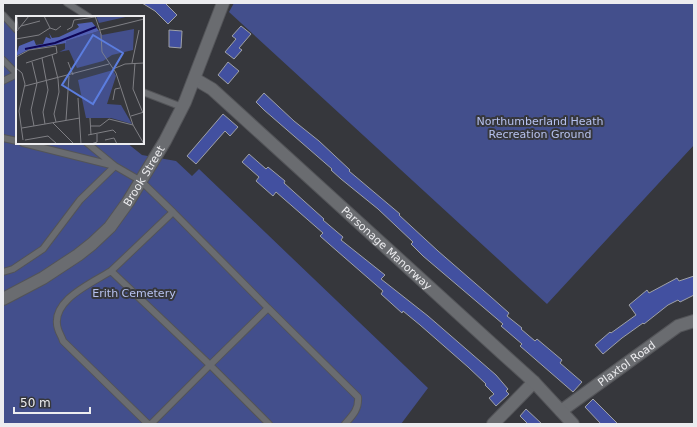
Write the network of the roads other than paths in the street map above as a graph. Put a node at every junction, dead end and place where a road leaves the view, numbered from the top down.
1 (66, 3) edge
2 (220, 5) edge
3 (3, 15) edge
4 (87, 16) edge
5 (16, 29) edge
6 (3, 60) edge
7 (16, 73) edge
8 (16, 74) edge
9 (195, 79) junction
10 (3, 81) edge
11 (144, 92) edge
12 (182, 107) junction
13 (3, 138) edge
14 (16, 142) edge
15 (27, 144) edge
16 (88, 144) edge
17 (115, 166) junction
18 (141, 181) junction
19 (173, 212) junction
20 (111, 271) junction
21 (3, 272) edge
22 (3, 300) edge
23 (268, 308) junction
24 (694, 321) edge
25 (210, 365) junction
26 (534, 382) junction
27 (561, 411) junction
28 (149, 424) edge
29 (269, 424) edge
30 (345, 424) edge
31 (493, 424) edge
32 (573, 424) edge

1 - 4 lane
2 - 9 street, Brook Street
3 - 5 lane
6 - 7 lane
8 - 10 lane
9 - 12 street, Brook Street
9 - 26 street, Parsonage Manorway
11 - 12 lane
12 - 18 street, Brook Street
13 - 14 lane
15 - 17 lane
16 - 17 lane
17 - 18 lane
17 - 21 lane
18 - 19 lane
18 - 22 street, Brook Street
19 - 20 lane
19 - 23 lane
20 - 25 lane
20 - 28 lane
23 - 25 lane
23 - 30 lane
24 - 27 street, Plaxtol Road
25 - 28 lane
25 - 29 lane
26 - 27 street, Parsonage Manorway
26 - 31 street
27 - 32 street, Parsonage Manorway

